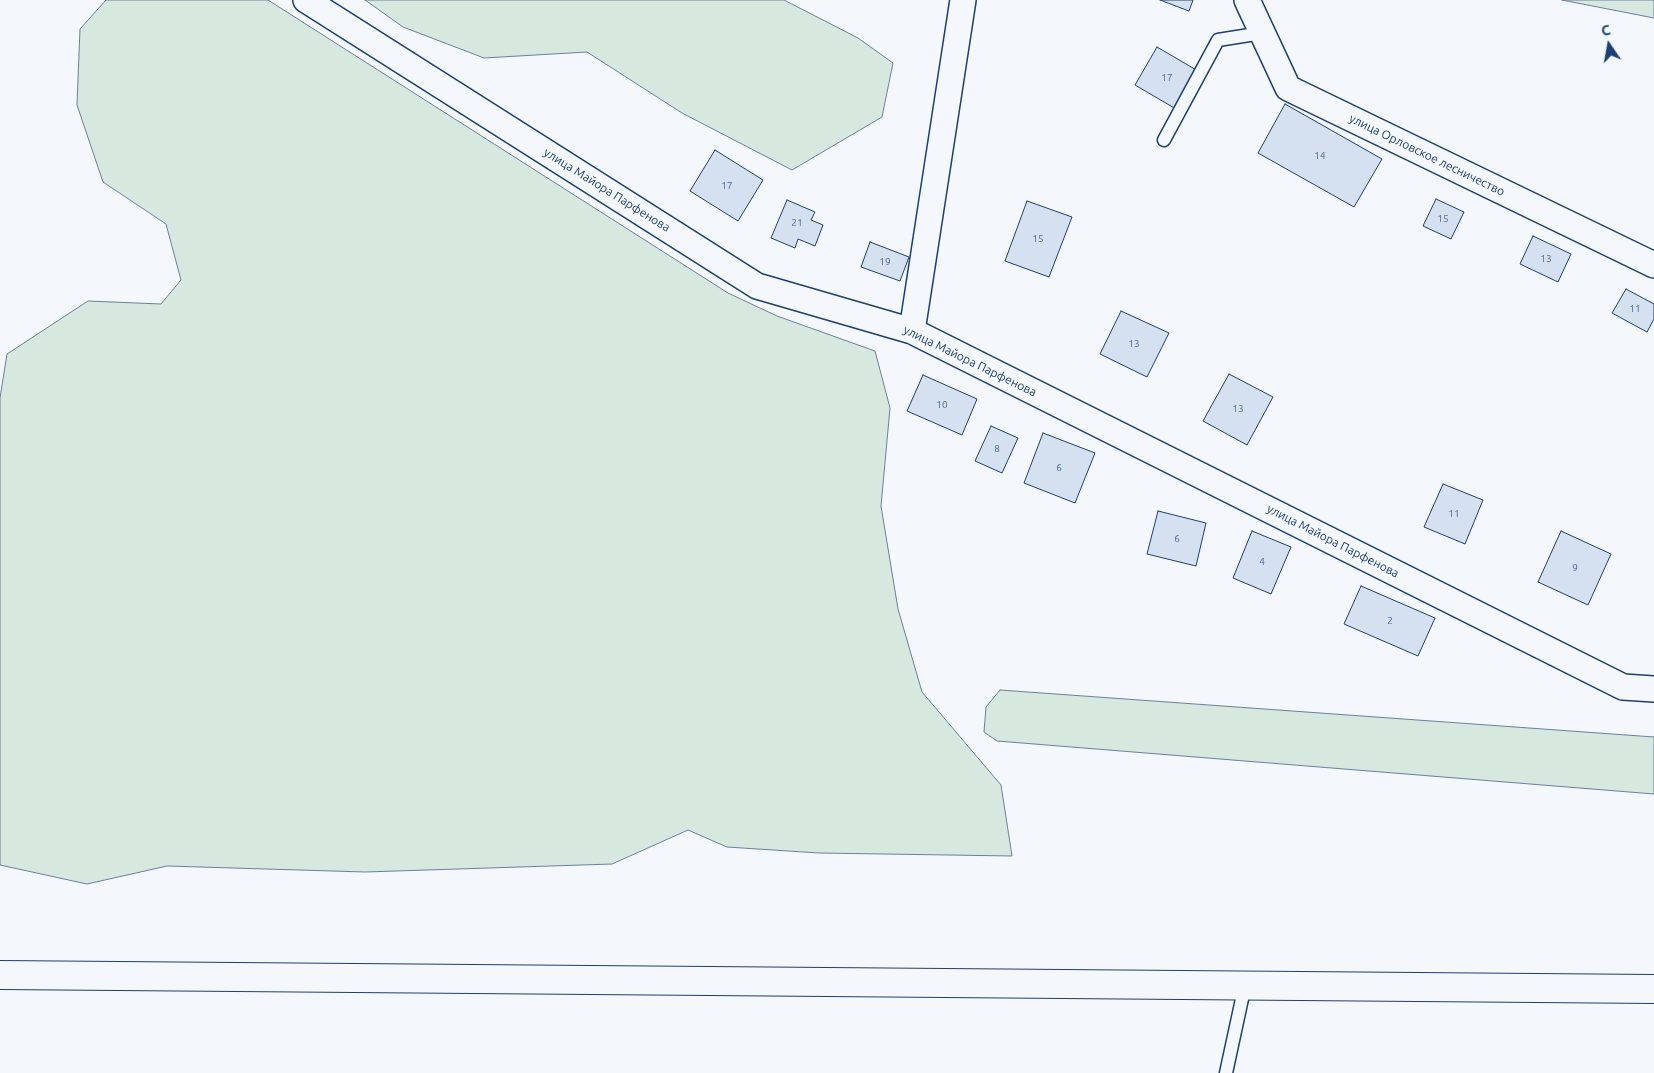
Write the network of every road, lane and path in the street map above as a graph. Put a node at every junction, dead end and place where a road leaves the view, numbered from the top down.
1 (306, 0) edge
2 (963, 0) edge
3 (1247, 0) edge
4 (1262, 33) junction
5 (1164, 140) dead end
6 (1654, 265) edge
7 (912, 330) junction
8 (1654, 689) edge
9 (0, 975) edge
10 (1244, 985) junction
11 (1654, 989) edge
12 (1226, 1073) edge

1 - 7 street, улица Майора Парфенова
2 - 7 street
3 - 4 street, улица Орловское лесничество
4 - 5 lane
4 - 6 street, улица Орловское лесничество
7 - 8 street, улица Майора Парфенова
9 - 10 main road
10 - 11 main road
10 - 12 lane

